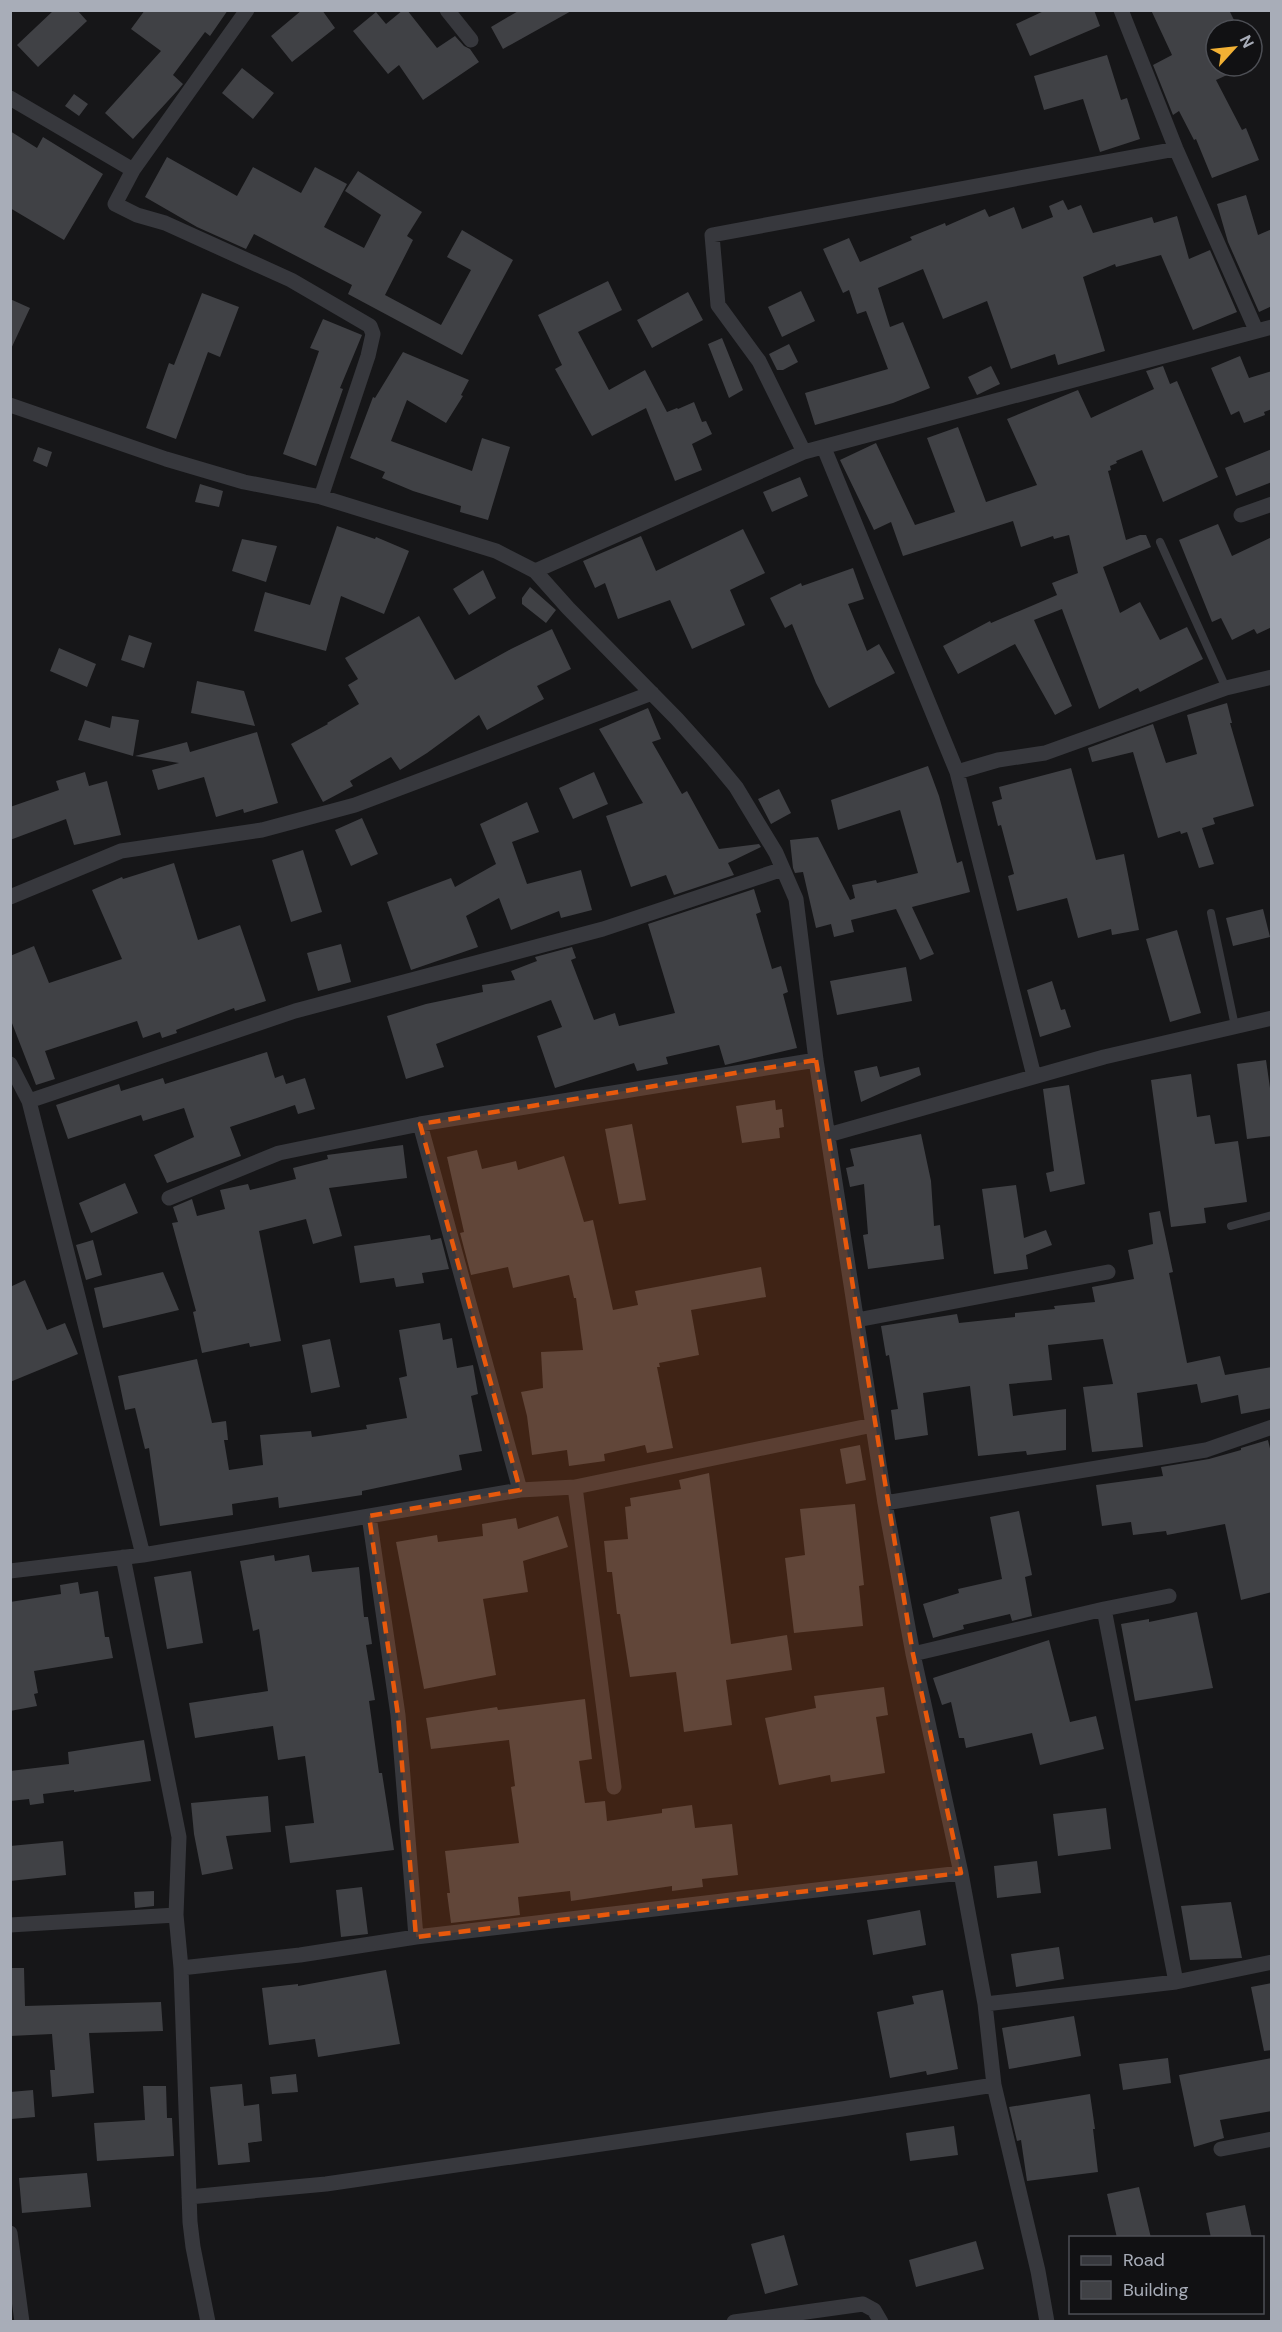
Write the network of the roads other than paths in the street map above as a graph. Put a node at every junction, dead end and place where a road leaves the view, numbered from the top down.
1 (247, 10) edge
2 (447, 10) edge
3 (1121, 10) edge
4 (471, 40) dead end
5 (10, 98) edge
6 (1176, 149) junction
7 (133, 170) junction
8 (1264, 328) edge
9 (10, 405) edge
10 (824, 448) junction
11 (804, 452) junction
12 (321, 497) junction
13 (1272, 504) edge
14 (1241, 515) dead end
15 (1160, 542) dead end
16 (535, 571) junction
17 (1272, 677) edge
18 (1226, 688) junction
19 (652, 693) junction
20 (957, 772) junction
21 (783, 869) junction
22 (10, 897) edge
23 (1211, 914) dead end
24 (1272, 1018) edge
25 (1235, 1026) junction
26 (816, 1060) junction
27 (10, 1064) edge
28 (1034, 1076) junction
29 (28, 1101) junction
30 (420, 1124) junction
31 (828, 1135) junction
32 (169, 1198) dead end
33 (1272, 1215) edge
34 (1231, 1226) dead end
35 (1107, 1272) dead end
36 (856, 1320) junction
37 (873, 1425) junction
38 (1272, 1427) edge
39 (575, 1486) junction
40 (520, 1490) junction
41 (885, 1503) junction
42 (369, 1516) junction
43 (143, 1555) junction
44 (123, 1557) junction
45 (10, 1571) edge
46 (1169, 1596) dead end
47 (1104, 1609) junction
48 (913, 1654) junction
49 (614, 1786) dead end
50 (960, 1872) junction
51 (176, 1915) junction
52 (10, 1924) edge
53 (416, 1937) junction
54 (1272, 1962) edge
55 (181, 1968) junction
56 (1176, 1982) junction
57 (985, 2004) junction
58 (994, 2085) junction
59 (1272, 2139) edge
60 (1221, 2149) dead end
61 (189, 2197) junction
62 (10, 2233) edge
63 (22, 2322) edge
64 (208, 2322) edge
65 (734, 2322) edge
66 (881, 2322) edge
67 (1047, 2322) edge

1 - 7 street
2 - 4 street
3 - 6 street
5 - 7 street
6 - 8 street
6 - 11 street
7 - 12 street
8 - 10 street
9 - 12 street
10 - 11 street
10 - 20 street
11 - 16 street
12 - 16 street
13 - 14 street
15 - 18 lane
16 - 19 street
17 - 18 street
18 - 20 street
19 - 21 street
19 - 22 street
20 - 28 street
21 - 26 street
21 - 29 street
23 - 25 lane
24 - 25 street
25 - 28 street
26 - 30 street
26 - 31 street
27 - 29 street
28 - 31 street
29 - 43 street
30 - 32 street
30 - 40 street
31 - 36 street
33 - 34 lane
35 - 36 street
36 - 37 street
37 - 39 street
37 - 41 street
38 - 41 street
39 - 40 street
39 - 49 street
40 - 42 street
41 - 48 street
42 - 43 street
42 - 53 street
43 - 44 street
44 - 45 street
44 - 51 street
46 - 47 street
47 - 48 street
47 - 56 street
48 - 50 street
50 - 53 street
50 - 57 street
51 - 52 street
51 - 55 street
53 - 55 street
54 - 56 street
55 - 61 street
56 - 57 street
57 - 58 street
58 - 61 street
58 - 67 street
59 - 60 street
61 - 64 street
62 - 63 street
65 - 66 street

